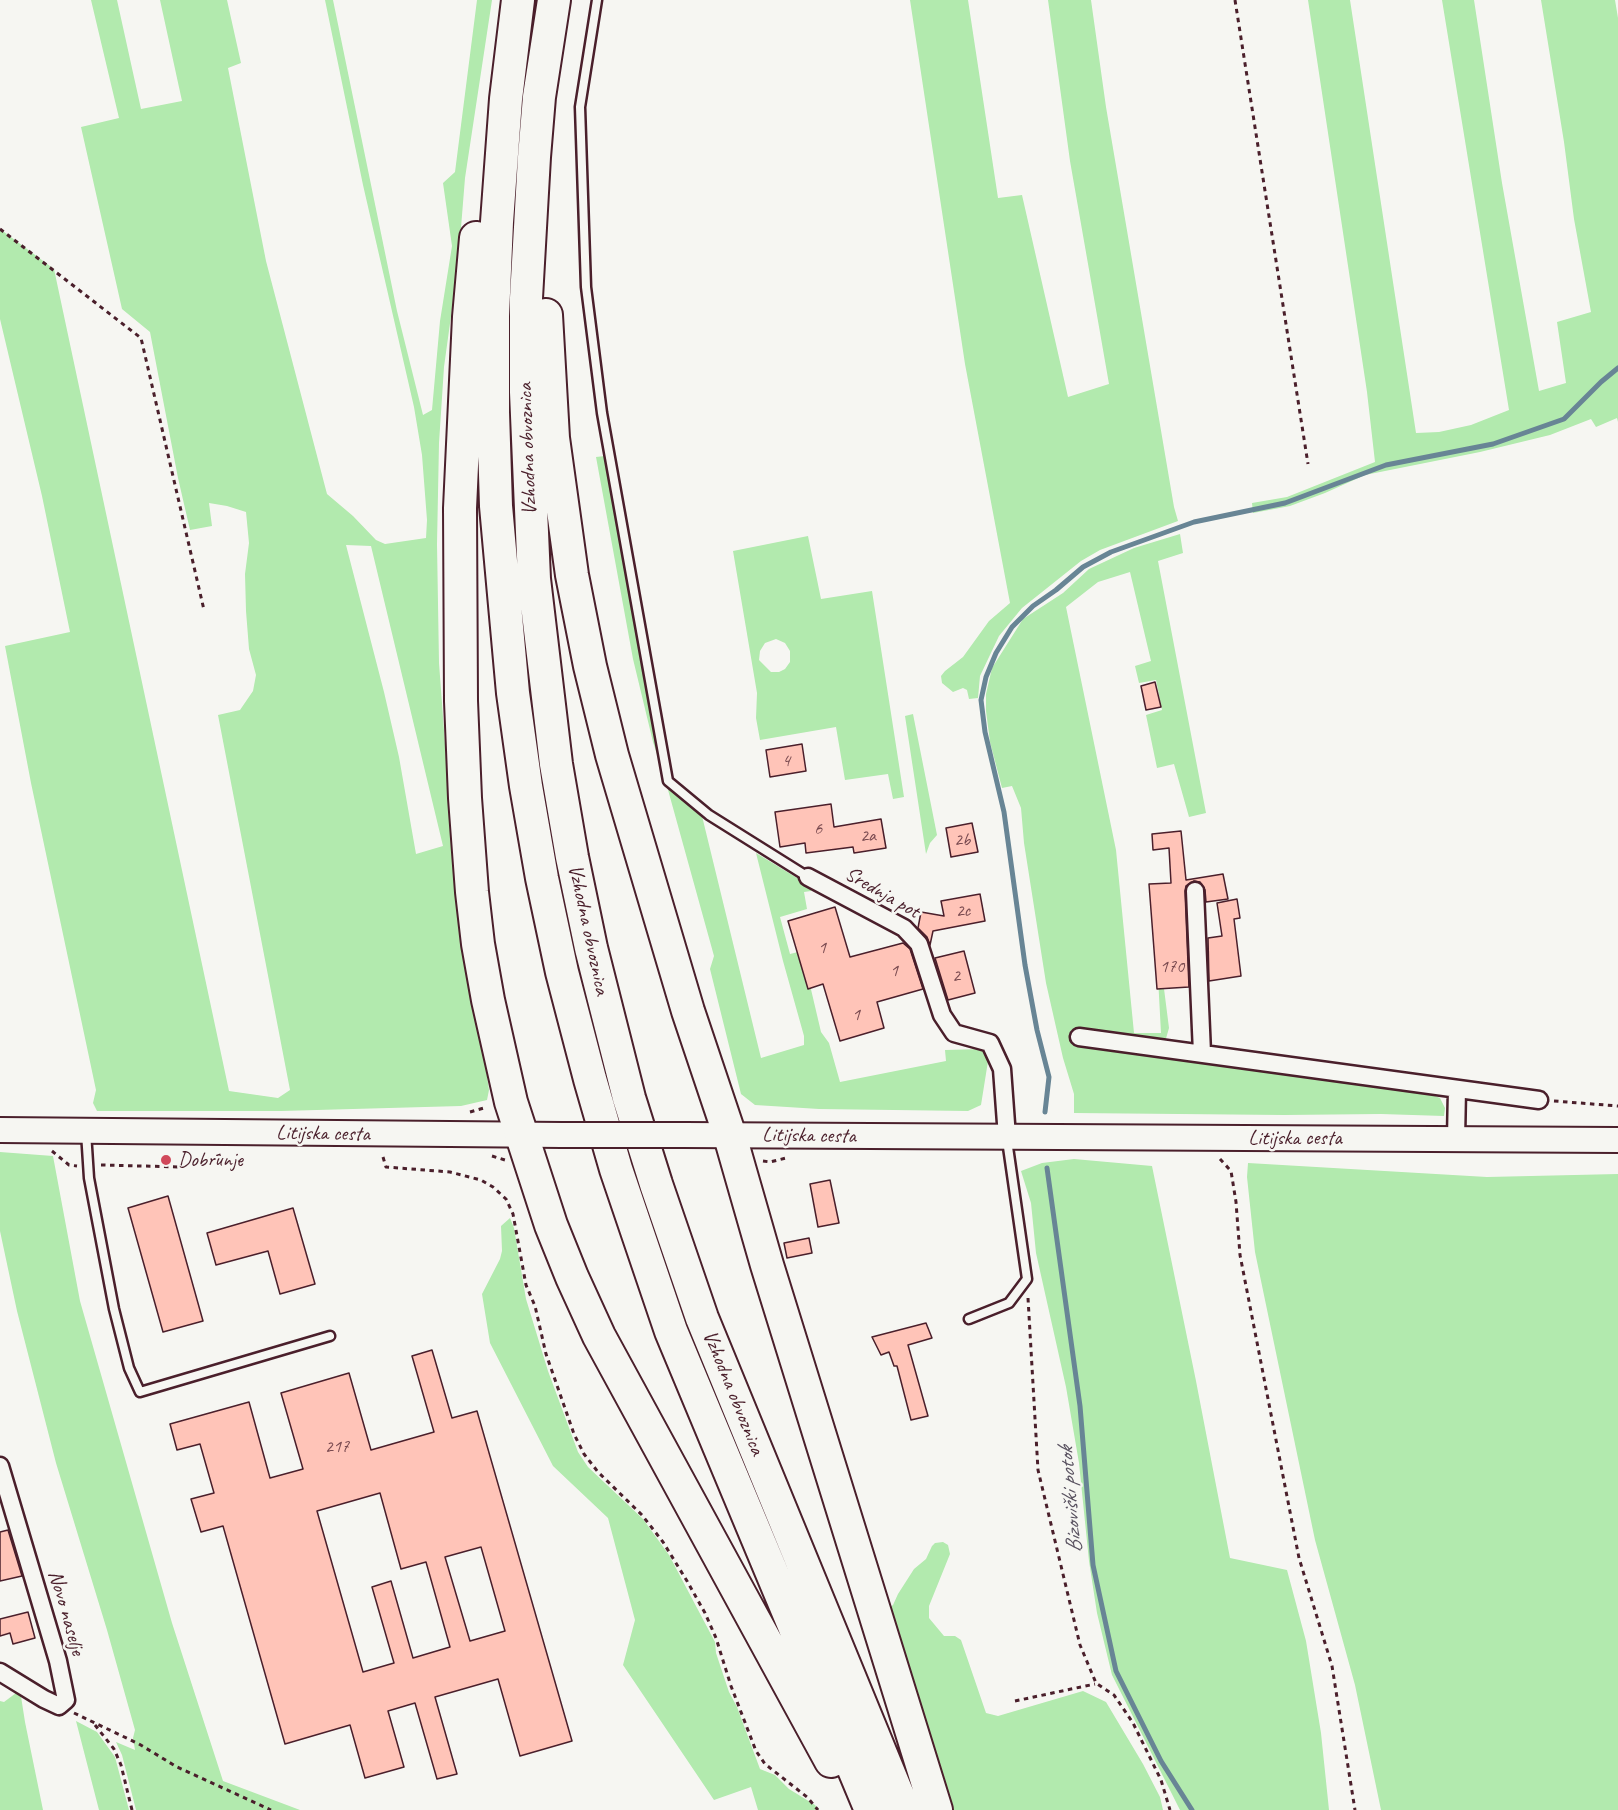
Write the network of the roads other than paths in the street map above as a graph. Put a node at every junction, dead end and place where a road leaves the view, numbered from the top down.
1 (518, 0) edge
2 (554, 0) edge
3 (597, 0) edge
4 (539, 97) junction
5 (506, 99) junction
6 (808, 878) joint
7 (1195, 891) dead end
8 (1079, 1037) dead end
9 (1202, 1053) junction
10 (1457, 1089) junction
11 (1539, 1100) road end
12 (0, 1130) edge
13 (86, 1131) junction
14 (521, 1135) junction
15 (730, 1136) junction
16 (1007, 1137) junction
17 (1456, 1139) junction
18 (1618, 1140) edge
19 (969, 1319) dead end
20 (330, 1336) dead end
21 (0, 1466) edge
22 (0, 1672) edge
23 (852, 1810) edge
24 (871, 1810) edge
25 (904, 1810) edge
26 (936, 1810) edge

1 - 5 highway, Vzhodna obvoznica
2 - 4 highway, Vzhodna obvoznica
3 - 6 lane
4 - 15 highway
4 - 25 highway, Vzhodna obvoznica
5 - 14 highway
5 - 24 highway, Vzhodna obvoznica
6 - 16 street, Srednja pot
7 - 9 street
8 - 9 street
9 - 10 street
10 - 11 street
10 - 17 street
12 - 13 main road, Litijska cesta
13 - 14 main road, Litijska cesta
13 - 20 lane
14 - 15 main road, Litijska cesta, bridge
14 - 23 highway
15 - 16 main road, Litijska cesta
15 - 26 highway
16 - 17 main road, Litijska cesta
16 - 19 lane
17 - 18 main road, Litijska cesta
21 - 22 street, Novo naselje

